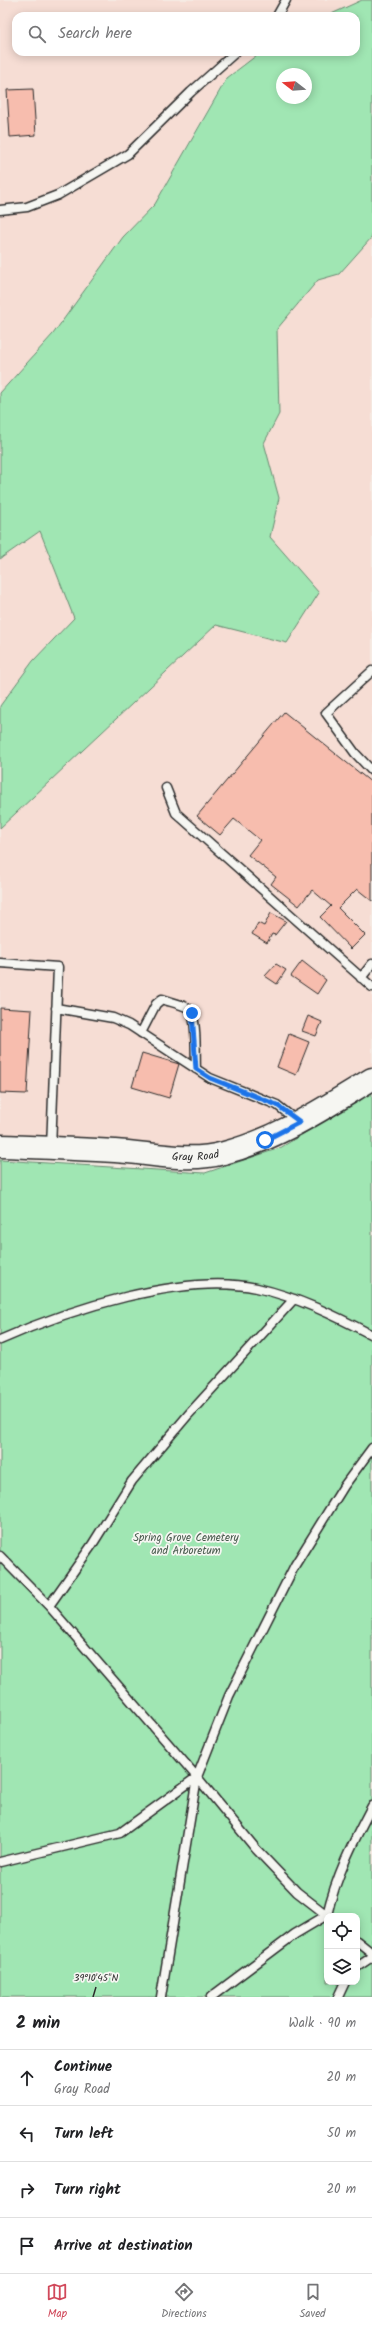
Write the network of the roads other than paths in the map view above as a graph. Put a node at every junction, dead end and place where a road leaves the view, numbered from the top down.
1 (286, 0) edge
2 (279, 12) edge
3 (232, 56) edge
4 (0, 210) edge
5 (372, 671) edge
6 (372, 772) edge
7 (166, 788) dead end
8 (0, 963) edge
9 (372, 964) edge
10 (361, 978) junction
11 (372, 987) edge
12 (56, 1008) junction
13 (142, 1033) junction
14 (196, 1069) junction
15 (372, 1079) edge
16 (300, 1122) junction
17 (0, 1146) edge
18 (51, 1148) junction
19 (294, 1299) junction
20 (372, 1335) edge
21 (0, 1340) edge
22 (372, 1448) edge
23 (0, 1556) edge
24 (49, 1606) junction
25 (197, 1777) junction
26 (372, 1806) edge
27 (0, 1862) edge
28 (328, 1913) edge
29 (324, 1914) edge
30 (324, 1918) edge
31 (360, 1944) edge
32 (372, 1953) edge
33 (372, 1957) edge
34 (360, 1966) edge
35 (344, 1985) edge
36 (161, 1997) edge
37 (211, 1997) edge
38 (338, 1997) edge

1 - 2 lane
3 - 4 lane
5 - 6 lane
7 - 10 lane
8 - 12 lane
9 - 10 lane
10 - 11 lane
12 - 13 lane
12 - 18 lane
13 - 14 lane
13 - 14 lane
14 - 16 lane
15 - 16 street, Gray Road
16 - 18 street, Gray Road
17 - 18 street, Gray Road
19 - 20 lane
19 - 21 lane
19 - 24 lane
22 - 25 lane
23 - 24 lane
24 - 25 lane
25 - 27 lane
25 - 29 lane
25 - 36 lane
26 - 28 lane
30 - 37 lane
31 - 32 lane
33 - 34 lane
35 - 38 lane

